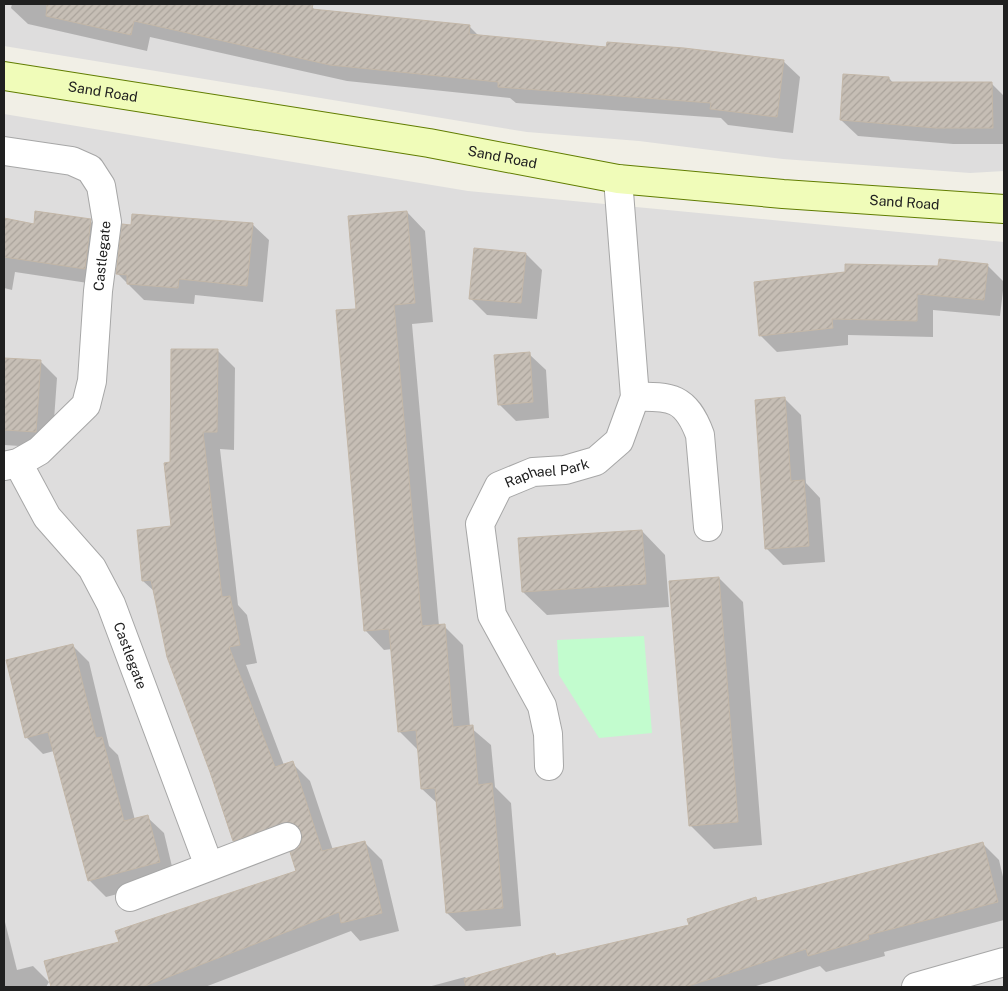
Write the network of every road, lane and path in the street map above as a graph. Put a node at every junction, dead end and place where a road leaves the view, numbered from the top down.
1 (4, 76) edge
2 (4, 151) edge
3 (618, 178) junction
4 (1004, 209) edge
5 (635, 397) junction
6 (11, 465) edge
7 (708, 527) dead end
8 (549, 766) dead end
9 (287, 837) dead end
10 (209, 866) junction
11 (130, 897) dead end
12 (1004, 962) edge
13 (916, 987) edge

1 - 3 street, Sand Road
2 - 6 street, Castlegate
3 - 4 street, Sand Road
3 - 5 street, Raphael Park
5 - 7 street
5 - 8 street, Raphael Park
6 - 10 street, Castlegate
9 - 10 street
10 - 11 street
12 - 13 street

